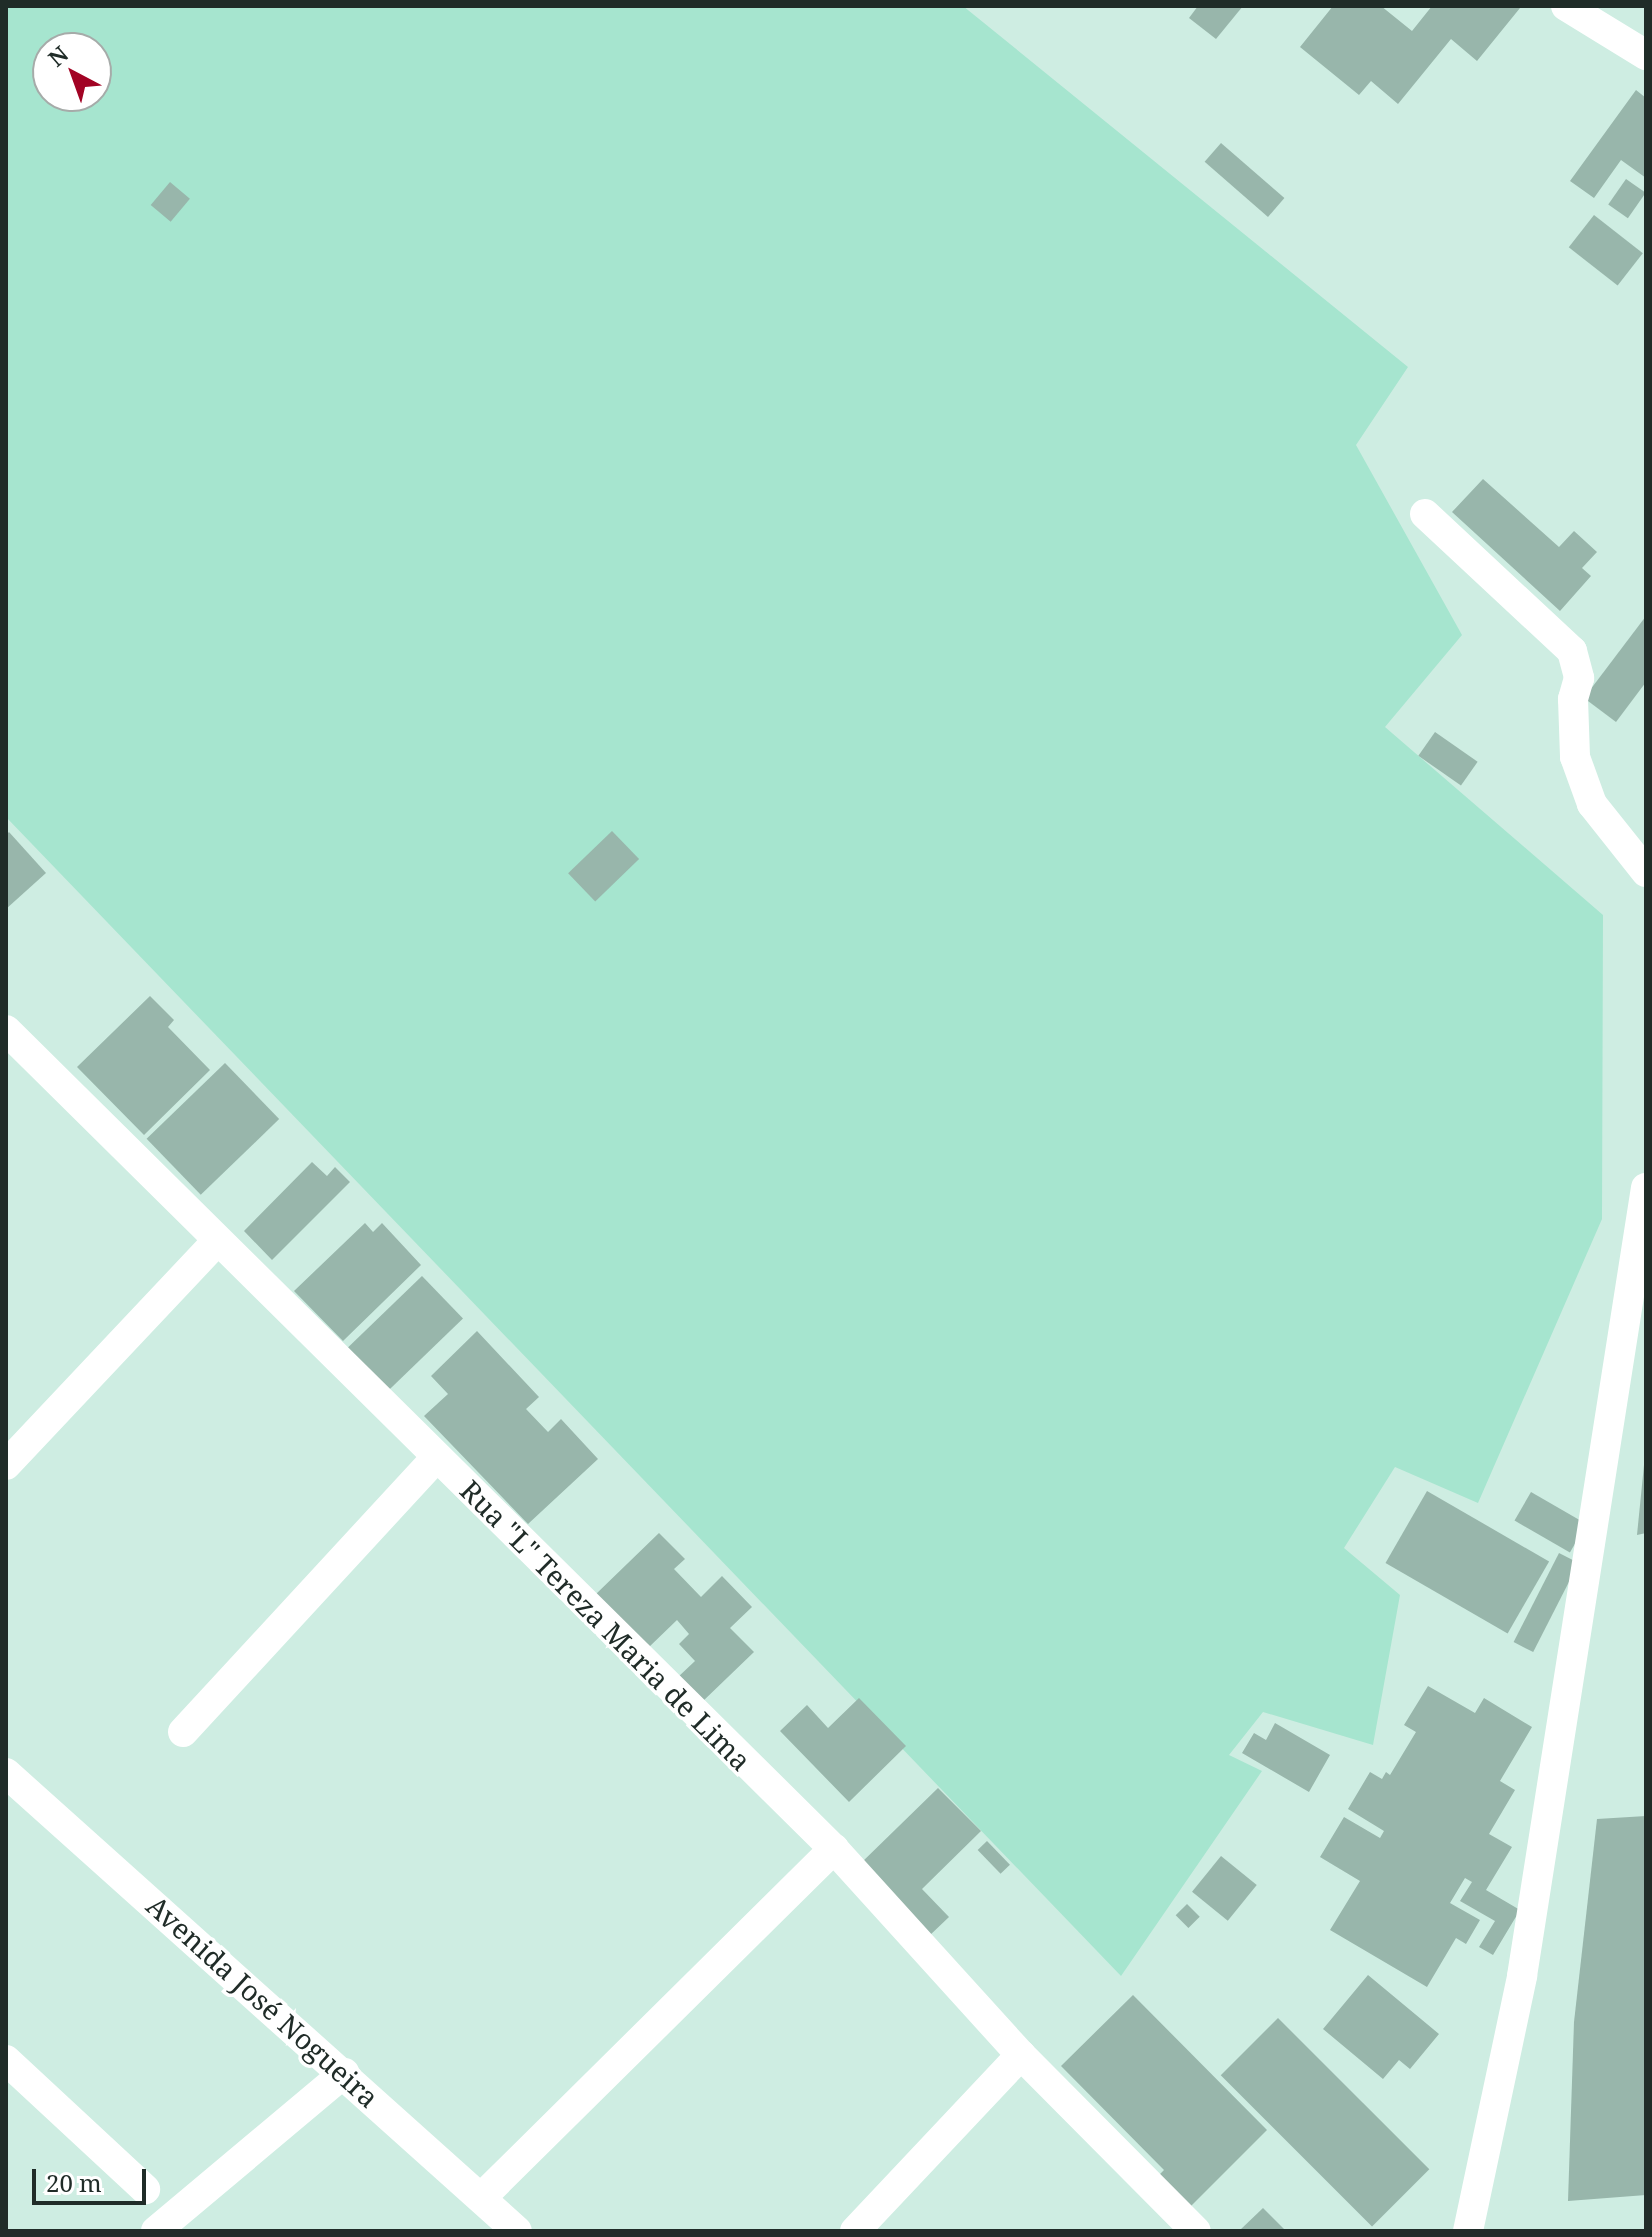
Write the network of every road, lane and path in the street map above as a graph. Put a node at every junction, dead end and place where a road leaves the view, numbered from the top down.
1 (1566, 6) edge
2 (1646, 55) edge
3 (1425, 514) dead end
4 (1646, 872) edge
5 (6, 1030) edge
6 (1646, 1188) edge
7 (216, 1242) junction
8 (436, 1458) junction
9 (6, 1465) edge
10 (183, 1732) dead end
11 (6, 1773) edge
12 (834, 1849) junction
13 (1021, 2055) junction
14 (6, 2060) edge
15 (344, 2073) junction
16 (145, 2189) dead end
17 (483, 2196) junction
18 (156, 2231) edge
19 (517, 2231) edge
20 (855, 2231) edge
21 (1196, 2231) edge
22 (1468, 2231) edge

1 - 2 street
3 - 4 street
5 - 7 street, Rua "L" Tereza Maria de Lima
6 - 22 street
7 - 8 street, Rua "L" Tereza Maria de Lima
7 - 9 street
8 - 10 street
8 - 12 street, Rua "L" Tereza Maria de Lima
11 - 15 street, Avenida José Nogueira
12 - 13 street, Rua "L" Tereza Maria de Lima
12 - 17 street
13 - 20 street
13 - 21 street, Rua "L" Tereza Maria de Lima
14 - 16 street
15 - 17 street, Avenida José Nogueira
15 - 18 street
17 - 19 street, Avenida José Nogueira

